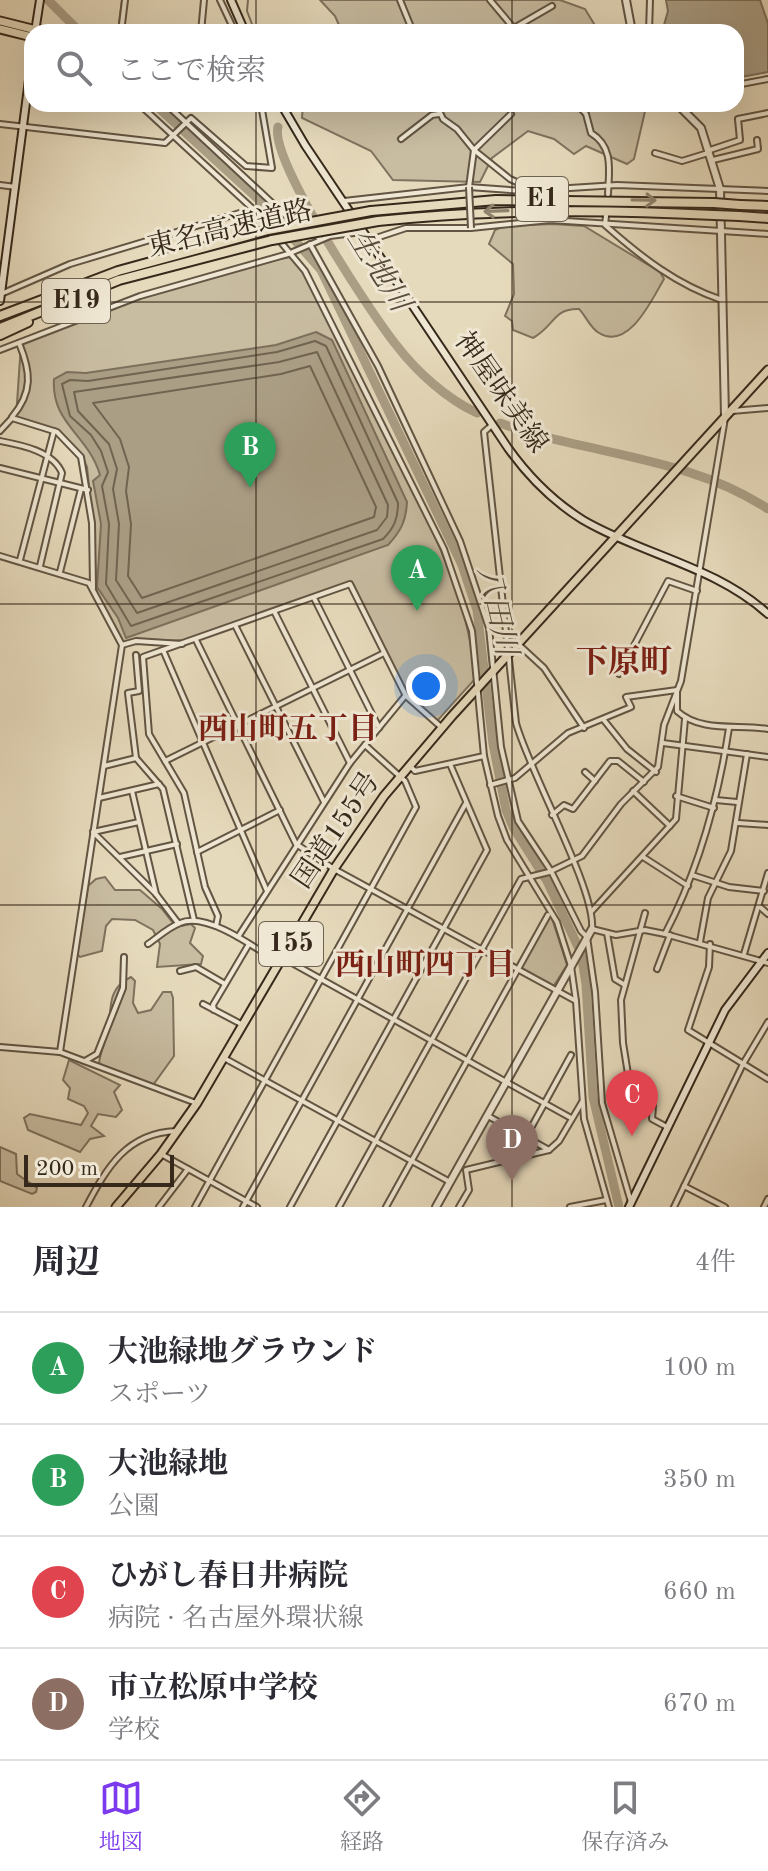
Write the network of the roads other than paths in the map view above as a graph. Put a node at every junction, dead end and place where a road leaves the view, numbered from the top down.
1 (33, 0) edge
2 (125, 0) edge
3 (204, 0) edge
4 (220, 0) edge
5 (241, 0) edge
6 (400, 0) edge
7 (490, 0) edge
8 (626, 0) edge
9 (650, 0) edge
10 (232, 3) edge
11 (39, 4) edge
12 (552, 6) dead end
13 (0, 21) edge
14 (36, 24) edge
15 (122, 24) edge
16 (202, 24) edge
17 (231, 24) edge
18 (241, 24) edge
19 (410, 24) edge
20 (511, 24) edge
21 (525, 24) edge
22 (630, 24) edge
23 (649, 24) edge
24 (0, 29) edge
25 (24, 29) edge
26 (24, 32) edge
27 (768, 79) edge
28 (744, 84) edge
29 (26, 112) edge
30 (147, 112) edge
31 (174, 112) edge
32 (262, 112) edge
33 (286, 112) edge
34 (439, 112) joint
35 (584, 112) edge
36 (685, 112) edge
37 (768, 113) edge
38 (511, 114) dead end
39 (186, 123) junction
40 (0, 124) edge
41 (24, 127) junction
42 (173, 137) junction
43 (401, 139) dead end
44 (757, 140) dead end
45 (474, 150) junction
46 (655, 153) dead end
47 (711, 154) junction
48 (0, 185) edge
49 (16, 187) junction
50 (469, 187) junction
51 (720, 189) junction
52 (534, 191) junction
53 (608, 191) junction
54 (768, 191) edge
55 (344, 201) junction
56 (768, 206) edge
57 (253, 209) junction
58 (606, 216) dead end
59 (768, 218) edge
60 (606, 224) junction
61 (471, 228) junction
62 (364, 231) junction
63 (722, 231) junction
64 (768, 234) edge
65 (320, 239) junction
66 (370, 240) junction
67 (310, 244) junction
68 (288, 254) junction
69 (154, 269) junction
70 (1, 294) edge
71 (722, 300) junction
72 (0, 301) edge
73 (2, 315) edge
74 (0, 328) edge
75 (0, 335) edge
76 (19, 343) junction
77 (0, 350) edge
78 (768, 370) edge
79 (768, 408) edge
80 (727, 414) junction
81 (12, 418) junction
82 (492, 425) junction
83 (54, 430) junction
84 (0, 431) edge
85 (0, 441) edge
86 (47, 456) junction
87 (0, 468) edge
88 (41, 479) junction
89 (61, 484) junction
90 (81, 489) junction
91 (88, 490) junction
92 (617, 535) junction
93 (0, 556) edge
94 (20, 560) junction
95 (40, 566) junction
96 (701, 571) junction
97 (60, 572) junction
98 (93, 590) junction
99 (697, 591) junction
100 (314, 598) junction
101 (275, 613) junction
102 (768, 614) edge
103 (236, 627) junction
104 (196, 640) junction
105 (182, 644) junction
106 (518, 644) junction
107 (122, 645) junction
108 (163, 650) junction
109 (384, 653) junction
110 (136, 655) dead end
111 (508, 656) junction
112 (495, 669) junction
113 (350, 670) junction
114 (619, 674) dead end
115 (313, 688) junction
116 (476, 690) junction
117 (677, 690) junction
118 (406, 696) junction
119 (276, 707) junction
120 (603, 719) junction
121 (685, 719) junction
122 (238, 725) junction
123 (441, 727) junction
124 (379, 728) junction
125 (584, 728) junction
126 (729, 728) junction
127 (768, 729) edge
128 (203, 743) junction
129 (662, 743) junction
130 (365, 745) junction
131 (681, 745) junction
132 (627, 749) junction
133 (725, 751) junction
134 (747, 754) junction
135 (484, 756) junction
136 (768, 757) edge
137 (136, 758) junction
138 (165, 761) junction
139 (618, 761) junction
140 (350, 763) junction
141 (530, 763) junction
142 (450, 764) junction
143 (104, 766) junction
144 (409, 766) junction
145 (585, 772) dead end
146 (656, 772) junction
147 (400, 776) junction
148 (595, 781) junction
149 (508, 782) junction
150 (644, 782) junction
151 (159, 784) junction
152 (490, 785) junction
153 (132, 791) junction
154 (633, 791) junction
155 (676, 796) junction
156 (99, 798) junction
157 (715, 800) junction
158 (324, 802) junction
159 (466, 802) junction
160 (737, 802) junction
161 (714, 808) junction
162 (280, 810) junction
163 (552, 815) junction
164 (139, 822) junction
165 (738, 823) junction
166 (768, 825) edge
167 (670, 826) junction
168 (241, 830) junction
169 (93, 832) junction
170 (177, 844) junction
171 (296, 844) junction
172 (146, 851) junction
173 (197, 852) junction
174 (643, 856) junction
175 (119, 858) junction
176 (571, 860) junction
177 (334, 869) junction
178 (550, 871) junction
179 (768, 873) edge
180 (692, 875) junction
181 (533, 877) junction
182 (716, 883) junction
183 (688, 886) junction
184 (371, 888) junction
185 (267, 891) junction
186 (764, 891) junction
187 (156, 894) junction
188 (760, 907) junction
189 (408, 909) junction
190 (591, 912) junction
191 (645, 913) dead end
192 (768, 914) edge
193 (548, 915) dead end
194 (194, 920) junction
195 (178, 923) junction
196 (216, 926) junction
197 (444, 929) junction
198 (592, 929) junction
199 (639, 931) junction
200 (607, 933) junction
201 (668, 934) junction
202 (238, 937) junction
203 (587, 937) junction
204 (700, 942) junction
205 (148, 944) dead end
206 (249, 944) junction
207 (710, 944) junction
208 (482, 950) junction
209 (768, 953) edge
210 (744, 954) junction
211 (124, 957) dead end
212 (281, 961) junction
213 (765, 961) edge
214 (571, 966) junction
215 (518, 969) junction
216 (657, 969) dead end
217 (180, 971) dead end
218 (320, 979) junction
219 (225, 984) junction
220 (625, 985) junction
221 (556, 991) junction
222 (358, 1000) junction
223 (576, 1001) junction
224 (203, 1004) dead end
225 (214, 1010) junction
226 (393, 1019) junction
227 (768, 1022) edge
228 (243, 1025) junction
229 (431, 1041) junction
230 (708, 1043) junction
231 (0, 1047) edge
232 (60, 1052) junction
233 (571, 1055) dead end
234 (224, 1058) junction
235 (467, 1060) junction
236 (83, 1062) junction
237 (743, 1064) junction
238 (768, 1079) edge
239 (265, 1080) junction
240 (505, 1082) junction
241 (302, 1101) junction
242 (582, 1102) junction
243 (197, 1103) junction
244 (545, 1103) junction
245 (487, 1115) junction
246 (571, 1118) junction
247 (338, 1120) junction
248 (667, 1127) junction
249 (178, 1131) junction
250 (526, 1137) junction
251 (376, 1142) junction
252 (549, 1150) junction
253 (161, 1154) junction
254 (411, 1161) junction
255 (188, 1169) junction
256 (210, 1181) junction
257 (450, 1182) junction
258 (684, 1186) junction
259 (768, 1199) edge
260 (606, 1200) junction
261 (247, 1201) junction
262 (629, 1205) edge
263 (440, 1206) edge
264 (583, 1206) edge
265 (86, 1207) edge
266 (116, 1207) edge
267 (159, 1207) edge
268 (195, 1207) edge
269 (243, 1207) edge
270 (257, 1207) edge
271 (290, 1207) edge
272 (339, 1207) edge
273 (386, 1207) edge
274 (459, 1207) edge
275 (570, 1207) edge
276 (609, 1207) edge
277 (641, 1207) edge
278 (674, 1207) edge
279 (725, 1207) edge
280 (764, 1207) edge

1 - 11 street
2 - 15 street
3 - 16 street
4 - 17 street
5 - 10 street
6 - 19 street
7 - 20 street
8 - 22 main road
9 - 23 street
10 - 18 main road
11 - 14 main road
12 - 21 street
13 - 25 highway
24 - 26 highway
27 - 28 street
29 - 41 main road
30 - 42 street
31 - 39 street
32 - 39 street
33 - 55 main road, 神屋味美線
34 - 43 street
34 - 45 street
35 - 53 street
36 - 47 main road
37 - 47 street
38 - 45 street
39 - 42 street
39 - 65 street
40 - 41 street
41 - 42 street
41 - 49 main road
42 - 57 street
44 - 47 street
45 - 50 street
45 - 52 street
46 - 47 street
47 - 51 main road
48 - 49 street
49 - 70 main road
50 - 52 street
50 - 55 street
50 - 61 street, bridge
51 - 53 street
51 - 54 street
51 - 63 main road
52 - 53 street
55 - 62 main road, 神屋味美線
73 -> 56 highway, 東名高速道路 / E1, bridge
57 - 68 street
57 - 70 street
58 - 60 street
59 -> 69 highway, 東名高速道路 / E1, bridge
60 - 61 street
60 - 63 street
60 - 71 street
61 - 66 street
62 - 65 street
62 - 66 main road, 神屋味美線
63 - 64 street
63 - 71 main road
65 - 67 street
66 - 82 main road, 神屋味美線
67 - 68 street
67 - 112 street
68 - 76 street
68 - 116 street
69 - 74 highway, 東名高速道路 / E1
69 - 75 highway, E19
70 - 72 main road
71 - 80 main road
76 - 77 street
76 - 81 street
78 - 80 highway, 国道155号 / 155
79 - 80 street
80 - 92 highway, 国道155号 / 155
80 - 96 street
81 - 83 street
81 - 84 street
82 - 92 main road, 神屋味美線
82 - 111 street
83 - 86 street
83 - 91 street
85 - 86 street
86 - 88 street
86 - 89 street
87 - 88 street
88 - 89 street
88 - 94 street
89 - 90 street
89 - 95 street
90 - 91 street
90 - 97 street
91 - 98 street
92 - 96 main road, 神屋味美線
92 - 106 highway, 国道155号 / 155
93 - 94 street
94 - 95 street
95 - 97 street
96 - 99 street
96 - 102 main road, 神屋味美線
97 - 98 street
98 - 107 street
99 - 114 street
99 - 117 street
100 - 101 street
100 - 109 street
100 - 113 street
101 - 103 street
101 - 115 street
103 - 104 street
103 - 119 street
104 - 105 street
104 - 122 street
105 - 107 street
105 - 108 street
106 - 111 highway, 国道155号 / 155
106 - 125 street
107 - 143 street
108 - 128 street
108 - 138 street
109 - 113 street
109 - 118 street
110 - 137 street
111 - 112 highway, 国道155号 / 155
111 - 141 street
112 - 116 highway, 国道155号 / 155
112 - 149 street
113 - 115 street
113 - 124 street
115 - 119 street
115 - 140 street
116 - 123 highway, 国道155号 / 155
116 - 135 street
117 - 120 street
117 - 121 street
117 - 129 street
118 - 123 street
118 - 124 street
119 - 122 street
119 - 158 street
120 - 125 street
120 - 132 street
121 - 126 street
121 - 131 street
122 - 128 street
122 - 162 street
123 - 144 highway, 国道155号 / 155
124 - 130 street
125 - 141 street
126 - 127 street
126 - 133 street
128 - 138 street
128 - 168 street
129 - 131 street
129 - 146 street
130 - 140 street
130 - 147 street
131 - 133 street
131 - 155 street
132 - 139 street
132 - 146 street
133 - 134 street
133 - 157 street
134 - 136 street
134 - 160 street
135 - 142 street
135 - 152 street
137 - 143 street
137 - 151 street
138 - 173 street
139 - 148 street
139 - 150 street
140 - 158 street
141 - 149 street
141 - 163 street
142 - 144 street
142 - 159 street
143 - 156 street
144 - 147 highway, 国道155号 / 155
145 - 148 street
146 - 150 street
147 - 177 highway, 国道155号 / 155
147 - 184 street
148 - 163 street
149 - 152 street
149 - 178 street
150 - 154 street
151 - 153 street
151 - 170 street
152 - 181 street
153 - 156 street
153 - 164 street
154 - 167 street
154 - 176 street
155 - 161 street
155 - 167 street
156 - 169 street
157 - 160 street
157 - 161 street
158 - 171 street
159 - 189 street
159 - 197 street
160 - 165 street
161 - 180 street
162 - 168 street
162 - 171 street
163 - 176 street
164 - 169 street
164 - 172 street
165 - 166 street
165 - 182 street
167 - 174 street
168 - 173 street
168 - 185 street
169 - 175 street
169 - 232 street
170 - 172 street
170 - 194 street
171 - 177 street
171 - 185 street
172 - 175 street
172 - 187 street
173 - 196 street
174 - 183 street
174 - 190 street
175 - 187 street
176 - 178 street
176 - 190 street
177 - 184 street
177 - 212 highway, 国道155号 / 155
178 - 181 street
178 - 203 street
179 - 186 street
180 - 182 street
180 - 183 street
181 - 208 street
181 - 214 street
182 - 186 street
182 - 204 street
183 - 201 street
184 - 189 street
184 - 218 street
185 - 202 street
186 - 188 street
187 - 195 street
188 - 192 street
188 - 210 street
189 - 197 street
189 - 222 street
190 - 198 street
191 - 199 street
193 - 215 street
194 - 195 street
194 - 196 street
195 - 205 street
196 - 202 street
197 - 208 street
197 - 226 street
198 - 200 street
198 - 203 main road
199 - 200 street
199 - 201 street
199 - 220 street
200 - 220 street
201 - 204 street
201 - 216 street
202 - 206 street
203 - 214 main road
203 - 262 street
204 - 207 street
206 - 212 street
206 - 219 street
207 - 210 street
207 - 230 street
208 - 215 street
208 - 229 street
209 - 213 main road
210 - 213 street
211 - 236 street
212 - 218 street
212 - 228 highway, 国道155号 / 155
213 - 230 main road
214 - 221 main road
214 - 223 street
215 - 221 street
215 - 235 street
217 - 219 street
218 - 222 street
218 - 239 street
219 - 225 street
220 - 248 street
221 - 223 street
221 - 240 main road
222 - 226 street
222 - 241 street
223 - 242 street
224 - 225 street
225 - 228 street
226 - 229 street
226 - 247 street
227 - 237 street
228 - 234 highway, 国道155号 / 155
229 - 235 street
229 - 251 street
230 - 237 street
230 - 248 main road
231 - 232 street
232 - 236 street
233 - 244 street
234 - 239 street
234 - 243 highway, 国道155号 / 155
235 - 240 street
235 - 254 street
236 - 243 street
237 - 238 street
237 - 258 street
239 - 241 street
239 - 256 street
240 - 244 street
240 - 245 main road
241 - 247 street
241 - 261 street
242 - 246 street
242 - 260 street
243 - 249 highway, 国道155号 / 155
244 - 246 street
244 - 250 street
245 - 250 street
245 - 257 main road
246 - 252 street
247 - 251 street
247 - 271 street
248 - 262 main road
249 - 253 highway, 国道155号 / 155
249 - 265 street
250 - 252 street
251 - 254 street
251 - 272 street
252 - 274 street
253 - 255 street
253 - 266 highway, 国道155号 / 155
254 - 257 street
254 - 273 street
255 - 256 street
255 - 267 street
256 - 261 street
256 - 268 street
257 - 263 main road
258 - 278 street
258 - 279 street
259 - 280 street
260 - 264 street
260 - 276 street
261 - 269 street
261 - 270 street
262 - 277 main road
264 - 275 street

